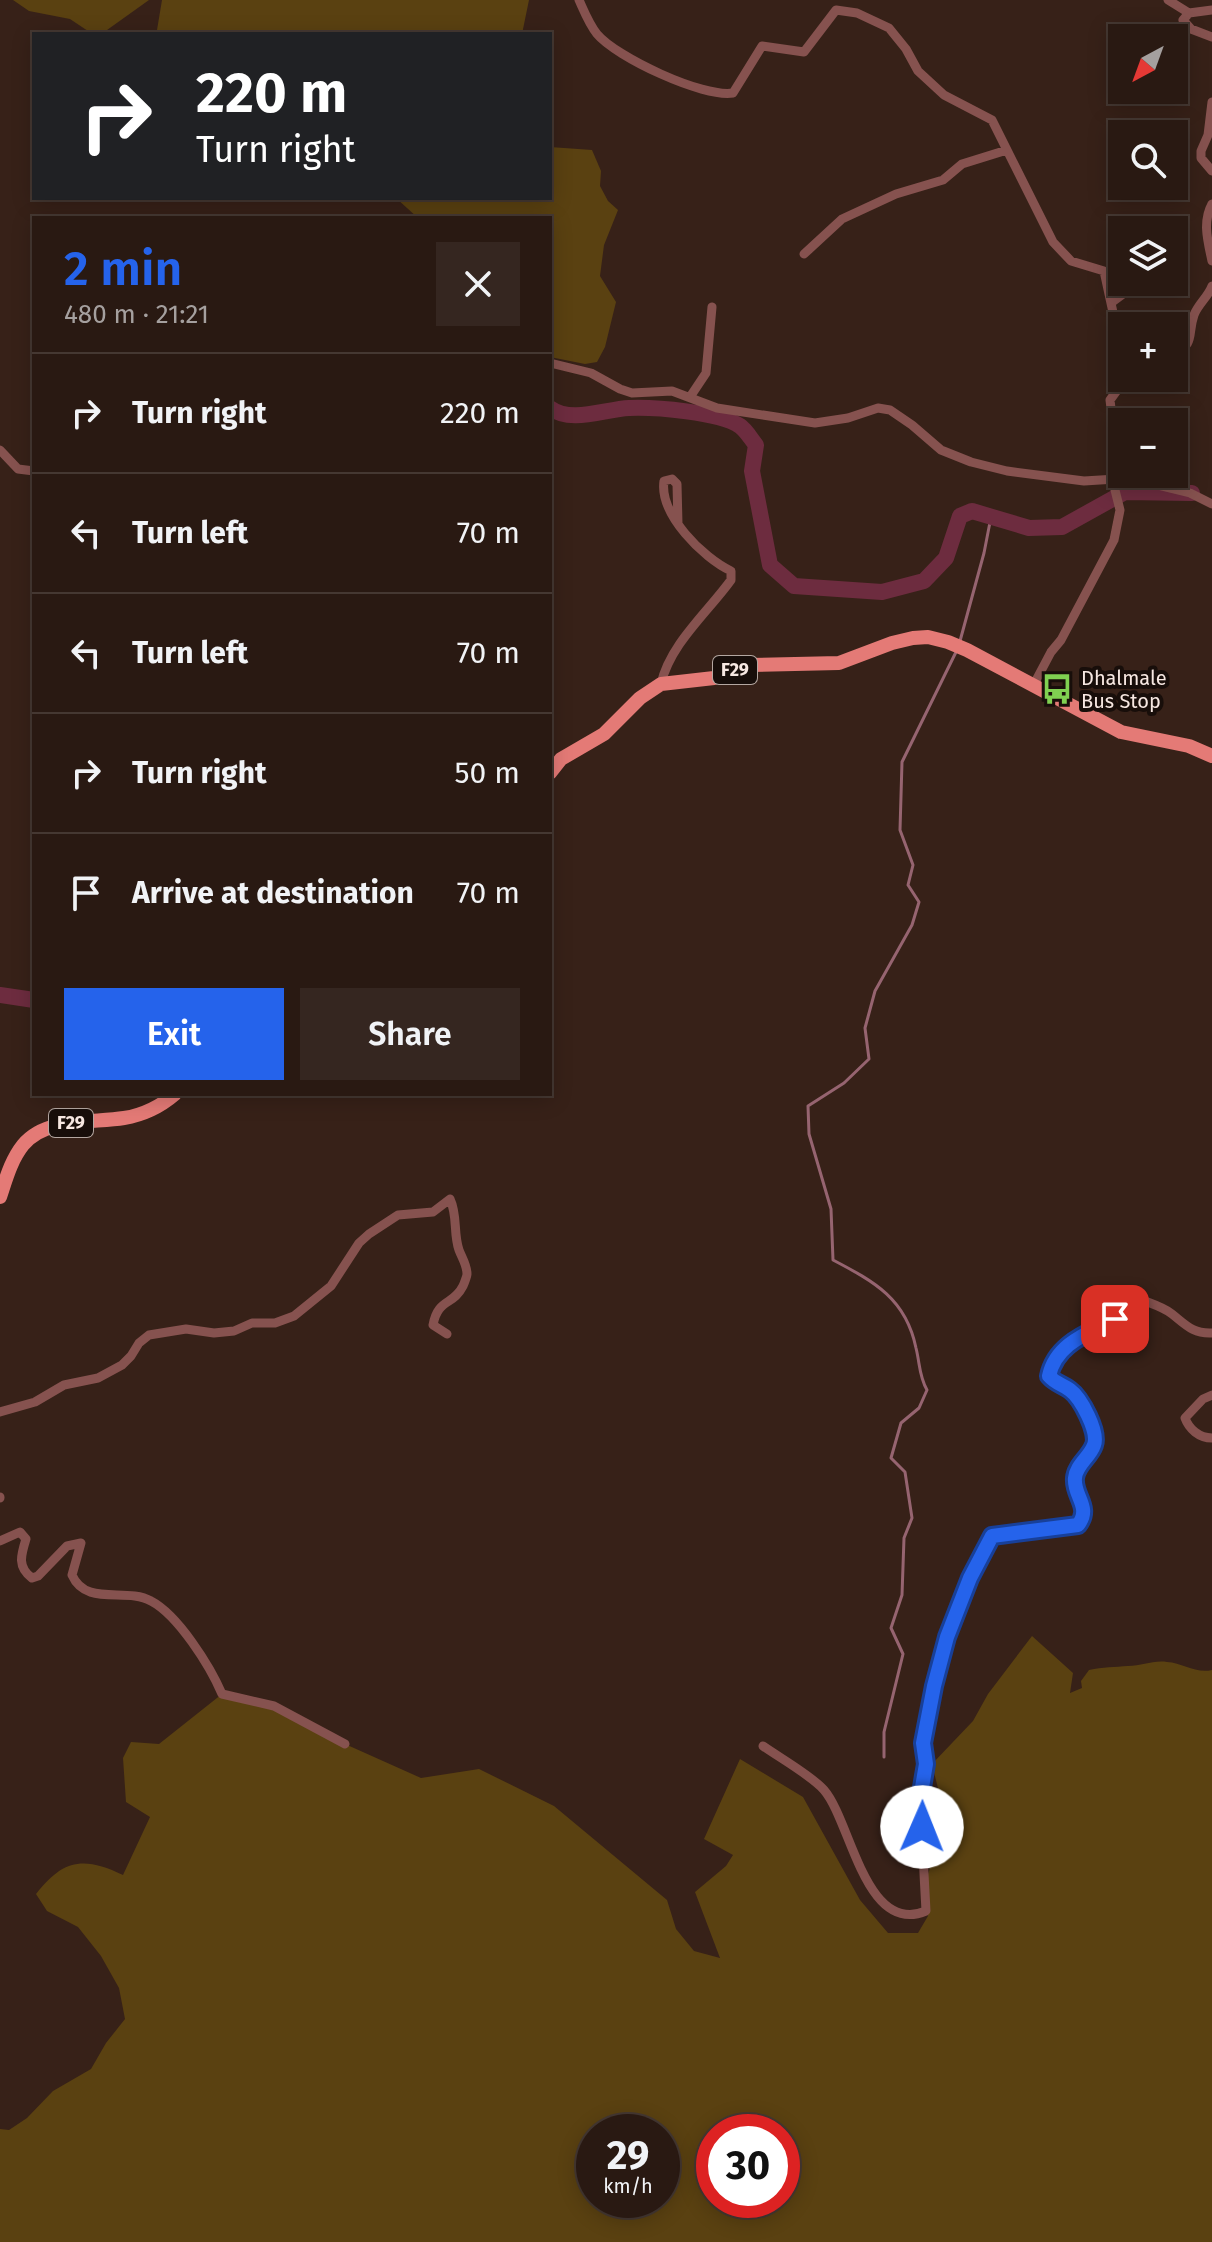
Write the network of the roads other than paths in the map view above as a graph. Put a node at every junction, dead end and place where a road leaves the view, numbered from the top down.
1 (579, 0) edge
2 (1168, 0) edge
3 (1212, 10) edge
4 (1189, 13) junction
5 (1212, 37) edge
6 (1212, 102) edge
7 (1007, 150) junction
8 (1212, 171) edge
9 (1212, 204) edge
10 (804, 254) dead end
11 (1212, 261) edge
12 (1212, 286) edge
13 (1120, 296) edge
14 (1111, 303) junction
15 (712, 307) dead end
16 (1113, 312) edge
17 (1188, 344) edge
18 (552, 363) edge
19 (690, 397) junction
20 (0, 450) edge
21 (32, 471) edge
22 (1108, 483) edge
23 (1116, 488) edge
24 (1169, 488) edge
25 (1212, 504) edge
26 (678, 524) dead end
27 (661, 684) junction
28 (1033, 686) junction
29 (1212, 756) edge
30 (552, 770) edge
31 (172, 1096) edge
32 (0, 1197) edge
33 (1212, 1333) edge
34 (447, 1334) dead end
35 (1212, 1395) edge
36 (0, 1412) edge
37 (1212, 1438) edge
38 (0, 1541) edge
39 (345, 1744) dead end
40 (763, 1746) dead end

1 - 7 street
2 - 4 street
3 - 4 street
4 - 5 street
6 - 8 street
7 - 10 street
7 - 14 street
9 - 11 street
12 - 17 street
13 - 14 street
14 - 16 street
15 - 19 street
18 - 19 street
19 - 22 street
20 - 21 street
23 - 28 street
24 - 25 street
26 - 27 street
27 - 28 main road, F29
27 - 30 main road
28 - 29 main road, F29
31 - 32 main road, F29
33 - 40 street
34 - 36 street
35 - 37 street
38 - 39 street

